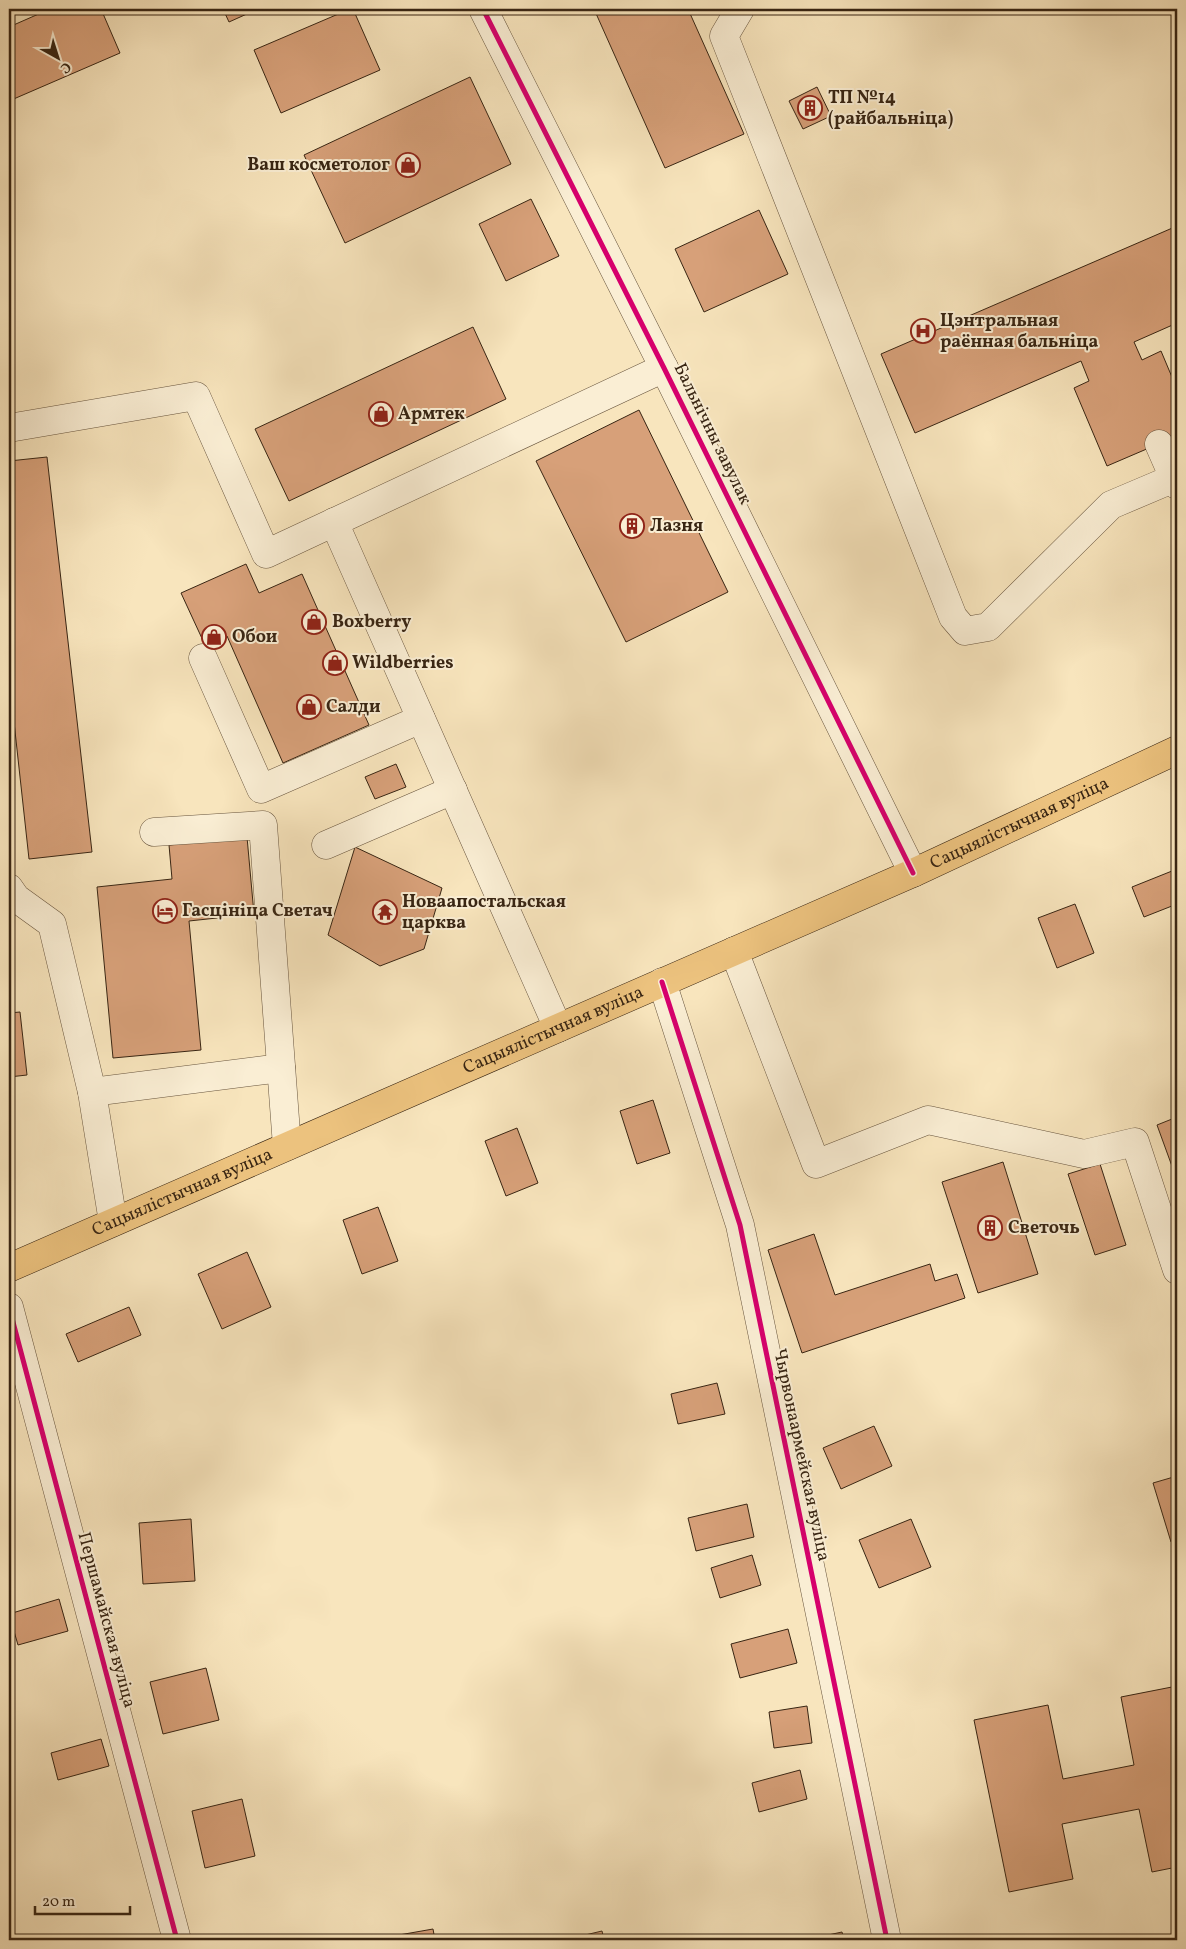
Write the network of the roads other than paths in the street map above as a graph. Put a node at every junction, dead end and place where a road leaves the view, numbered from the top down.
1 (483, 9) edge
2 (740, 9) edge
3 (664, 368) junction
4 (9, 428) edge
5 (1159, 444) dead end
6 (1176, 480) edge
7 (334, 522) junction
8 (204, 658) dead end
9 (421, 719) junction
10 (1177, 750) edge
11 (261, 789) junction
12 (453, 790) junction
13 (263, 825) junction
14 (154, 832) dead end
15 (326, 844) dead end
16 (912, 873) junction
17 (9, 888) edge
18 (734, 951) junction
19 (662, 982) junction
20 (558, 1028) junction
21 (282, 1068) junction
22 (92, 1092) junction
23 (287, 1146) junction
24 (113, 1222) junction
25 (9, 1268) edge
26 (1177, 1270) edge
27 (9, 1307) edge
28 (177, 1940) edge
29 (886, 1940) edge

1 - 3 street, Бальнічны завулак
2 - 6 street
3 - 7 street
3 - 16 street, Бальнічны завулак
4 - 7 street
5 - 6 street
7 - 9 street
8 - 11 street
9 - 11 street
9 - 12 street
10 - 16 main road, Сацыялістычная вуліца
11 - 13 street
12 - 15 street
12 - 20 street
13 - 14 street
13 - 21 street
16 - 18 main road, Сацыялістычная вуліца
17 - 22 street
18 - 19 main road, Сацыялістычная вуліца
18 - 26 street
19 - 20 main road, Сацыялістычная вуліца
19 - 29 street, Чырвонаармейская вуліца
20 - 23 main road, Сацыялістычная вуліца
21 - 22 street
21 - 23 street
22 - 24 street
23 - 24 main road, Сацыялістычная вуліца
24 - 25 main road, Сацыялістычная вуліца
27 - 28 street, Першамайская вуліца

